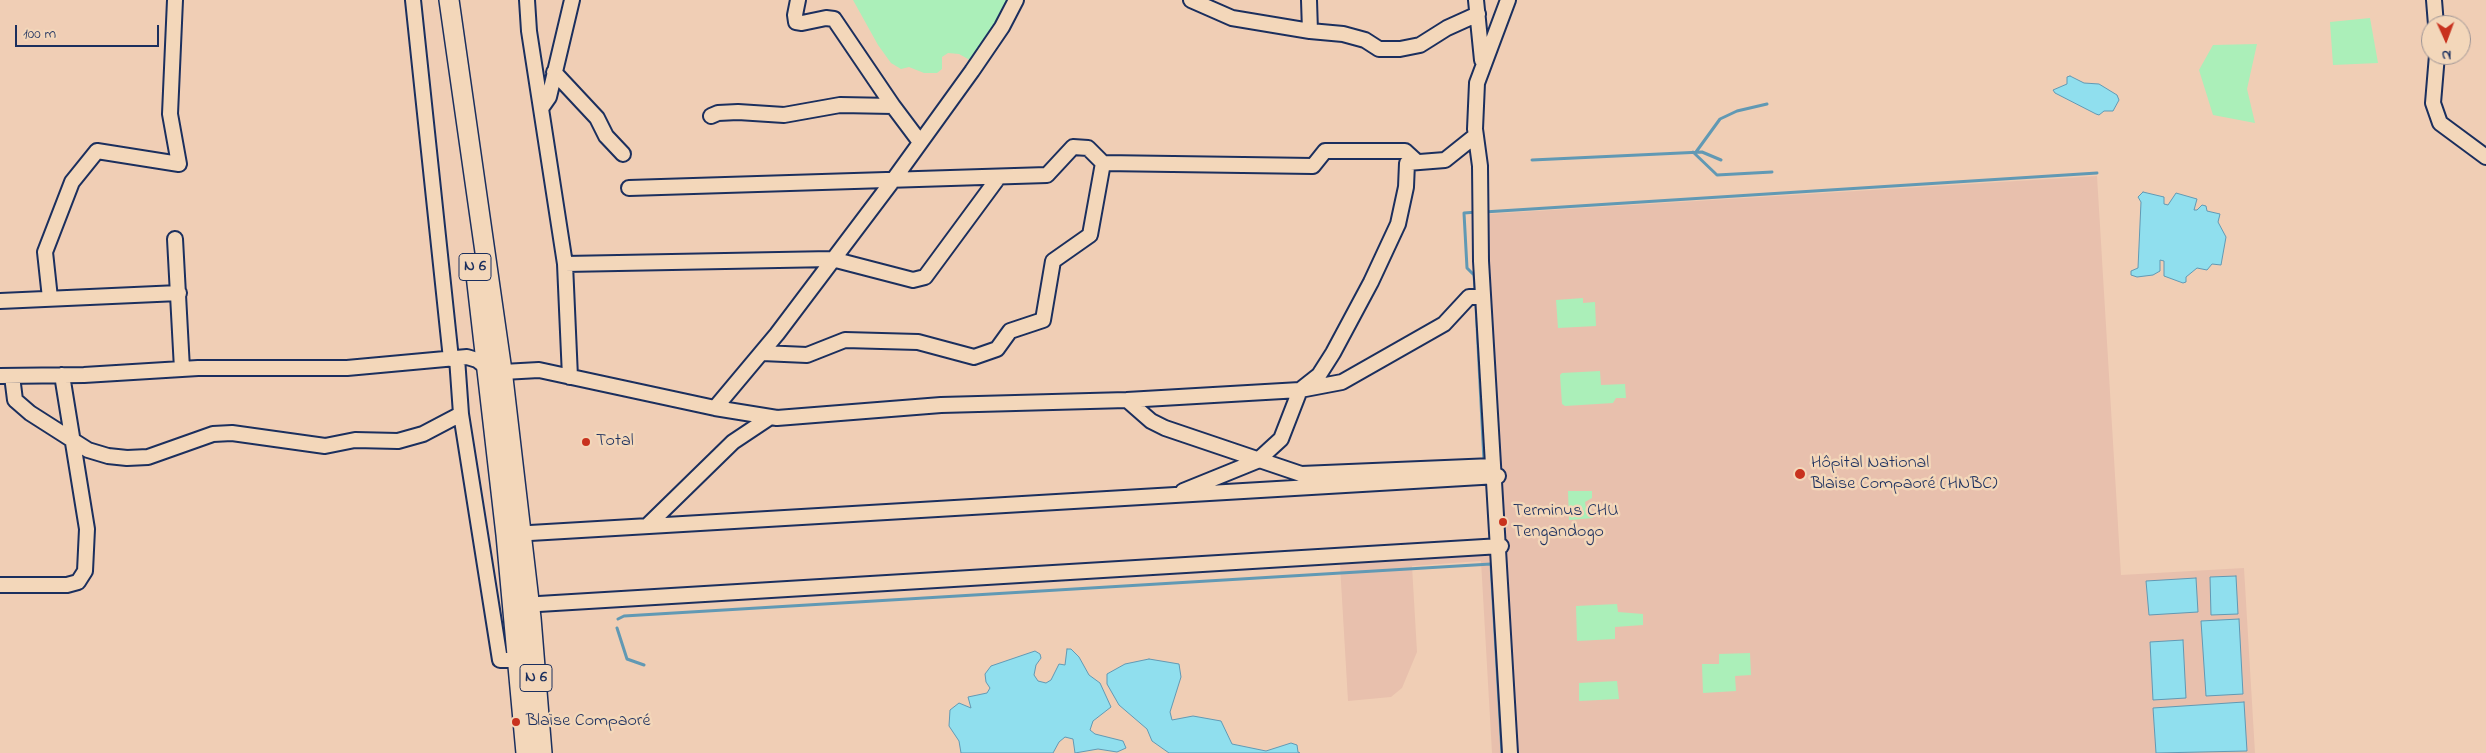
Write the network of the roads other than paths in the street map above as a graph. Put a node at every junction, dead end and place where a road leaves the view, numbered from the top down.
1 (176, 0) edge
2 (413, 0) edge
3 (438, 0) edge
4 (449, 0) edge
5 (526, 0) edge
6 (572, 0) edge
7 (798, 0) edge
8 (1016, 0) edge
9 (1191, 0) edge
10 (1309, 0) edge
11 (1508, 0) edge
12 (2434, 0) edge
13 (1477, 7) edge
14 (2435, 15) edge
15 (1310, 31) junction
16 (1484, 62) junction
17 (2436, 65) edge
18 (554, 72) junction
19 (893, 106) junction
20 (542, 107) junction
21 (711, 116) dead end
22 (1475, 136) junction
23 (920, 142) junction
24 (622, 154) dead end
25 (2486, 157) edge
26 (1417, 162) junction
27 (1102, 163) junction
28 (894, 178) junction
29 (998, 178) junction
30 (629, 188) dead end
31 (175, 239) dead end
32 (832, 259) junction
33 (565, 264) junction
34 (179, 293) junction
35 (1483, 297) junction
36 (50, 298) junction
37 (0, 301) edge
38 (762, 353) junction
39 (454, 358) junction
40 (182, 370) junction
41 (494, 370) junction
42 (62, 375) junction
43 (6, 376) edge
44 (570, 377) junction
45 (1300, 390) junction
46 (1127, 400) junction
47 (715, 408) junction
48 (461, 414) junction
49 (769, 418) junction
50 (72, 440) junction
51 (1257, 460) junction
52 (1495, 473) junction
53 (1173, 495) junction
54 (647, 526) junction
55 (514, 534) junction
56 (1500, 546) junction
57 (0, 585) edge
58 (521, 605) junction
59 (518, 660) junction
60 (526, 753) edge
61 (542, 753) edge
62 (1510, 753) edge

1 - 36 street
2 - 39 street
3 - 41 main road, N 6
4 - 41 main road, N 6
5 - 20 street
6 - 18 street
7 - 19 street
8 - 23 street
9 - 15 street
10 - 15 street
11 - 16 street
12 - 14 street
13 - 15 street
13 - 16 street
16 - 22 street
17 - 25 street
18 - 20 street
18 - 24 street
19 - 21 street
19 - 23 street
20 - 33 street
22 - 26 street
22 - 35 street
23 - 28 street
26 - 27 street
26 - 45 street
27 - 29 street
27 - 38 street
28 - 29 street
28 - 30 street
28 - 32 street
29 - 32 street
31 - 34 street
32 - 33 street
32 - 38 street
33 - 44 street
34 - 36 street
34 - 40 street
35 - 45 street
35 - 52 street
36 - 37 street
38 - 47 street
39 - 40 street
39 - 41 street
39 - 48 street
40 - 42 street
41 - 44 street
41 - 55 main road, N 6
42 - 43 street
42 - 50 street
43 - 50 street
44 - 47 street
45 - 46 street
45 - 51 street
46 - 49 street
46 - 51 street
47 - 49 street
48 - 50 street
48 - 59 street
49 - 54 street
50 - 57 street
51 - 52 street
51 - 53 street
52 - 53 street
52 - 56 street
53 - 54 street
54 - 55 street
55 - 58 main road, N 6
56 - 58 street
56 - 62 street
58 - 59 main road, N 6
58 - 61 main road, N 6
59 - 60 main road, N 6

